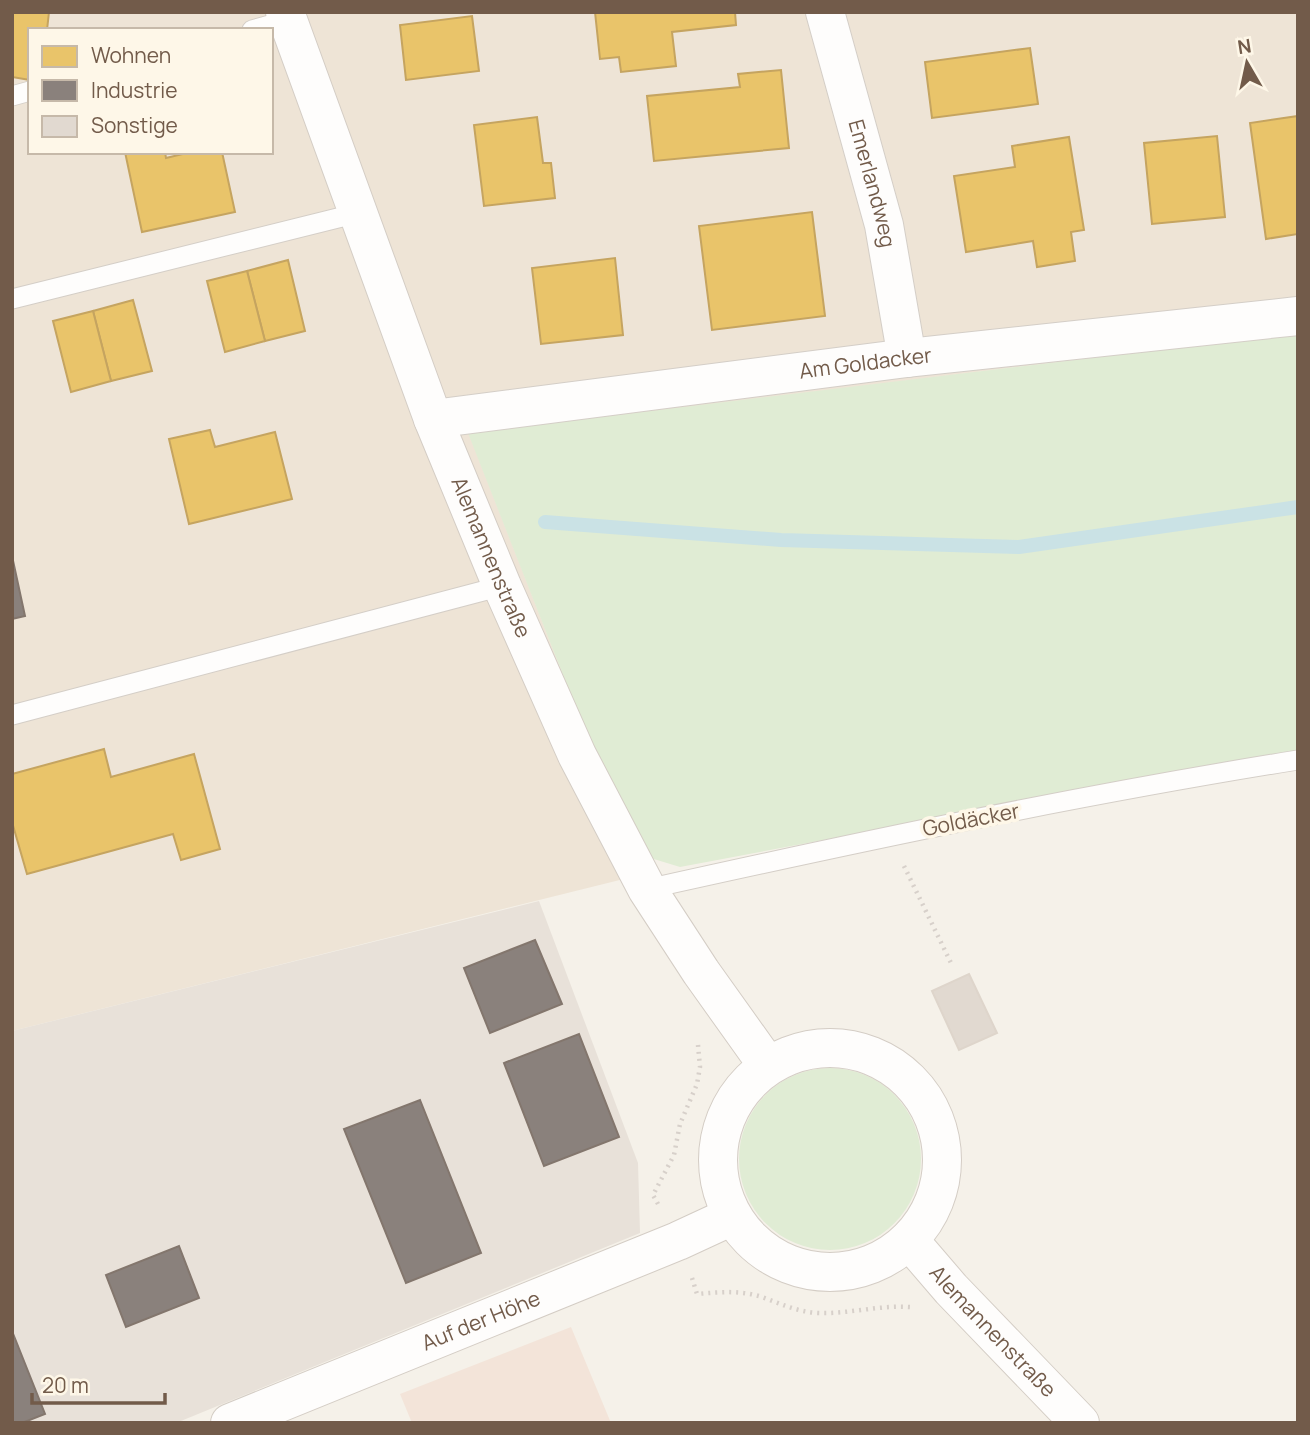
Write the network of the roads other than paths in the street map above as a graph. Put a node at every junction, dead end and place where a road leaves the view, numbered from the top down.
1 (825, 12) edge
2 (275, 21) edge
3 (358, 213) junction
4 (12, 299) edge
5 (1298, 316) edge
6 (907, 358) junction
7 (433, 419) junction
8 (502, 586) junction
9 (12, 715) edge
10 (1298, 760) edge
11 (647, 889) junction
12 (768, 1066) junction
13 (732, 1216) junction
14 (909, 1240) junction
15 (230, 1423) edge
16 (1080, 1423) edge

1 - 6 street, Emerlandweg
2 - 3 street, Alemannenstraße
3 - 4 lane
3 - 7 street, Alemannenstraße
5 - 6 street, Am Goldacker
6 - 7 street, Am Goldacker
7 - 8 street, Alemannenstraße
8 - 9 lane
8 - 11 street, Alemannenstraße
10 - 11 lane, Goldäcker
11 - 12 street, Alemannenstraße
12 - 13 street
12 - 14 street
13 - 14 street
13 - 15 street, Auf der Höhe
14 - 16 street, Alemannenstraße

